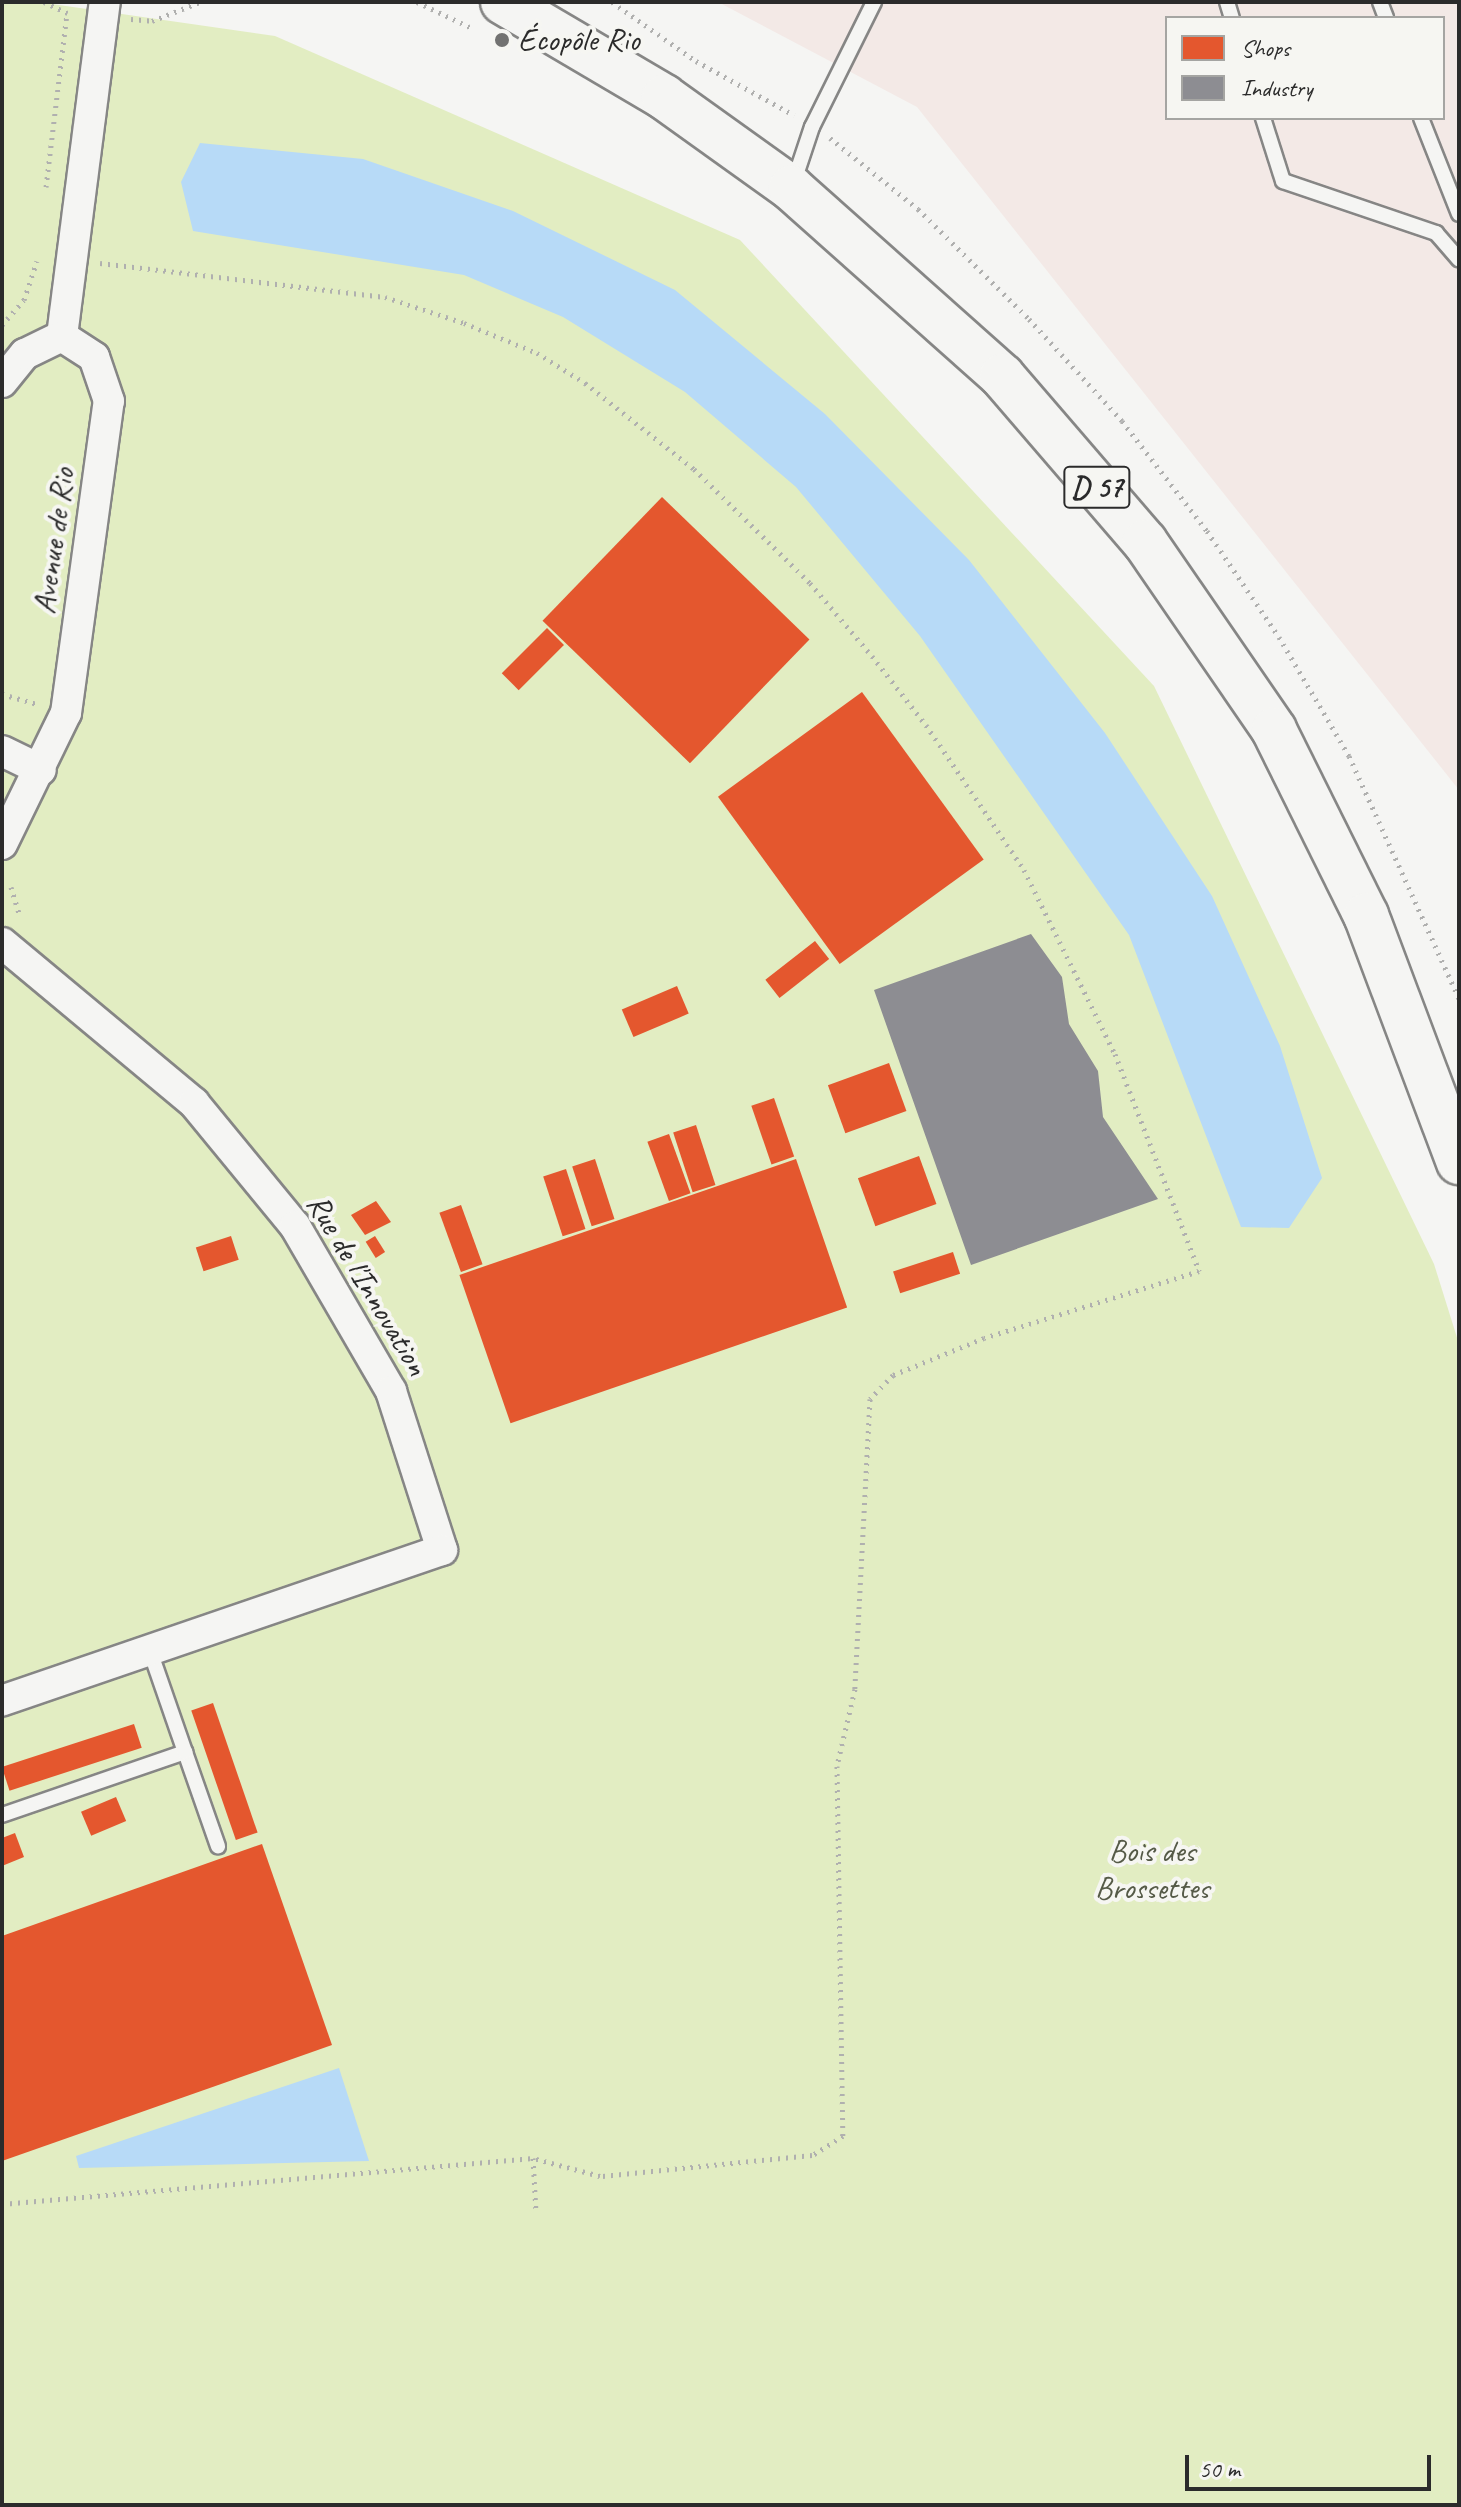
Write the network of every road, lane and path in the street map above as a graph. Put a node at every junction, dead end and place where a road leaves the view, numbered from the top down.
1 (44, 2) edge
2 (200, 2) edge
3 (503, 2) edge
4 (874, 2) edge
5 (101, 12) edge
6 (67, 13) junction
7 (1264, 120) edge
8 (1422, 120) edge
9 (791, 188) junction
10 (45, 201) dead end
11 (1459, 214) edge
12 (39, 248) dead end
13 (1459, 259) edge
14 (99, 263) dead end
15 (2, 325) edge
16 (62, 336) junction
17 (2, 382) edge
18 (2, 751) edge
19 (41, 770) junction
20 (2, 844) edge
21 (2, 943) edge
22 (1459, 1162) edge
23 (150, 1651) junction
24 (2, 1701) edge
25 (185, 1752) junction
26 (2, 1815) edge
27 (218, 1846) dead end
28 (533, 2158) junction
29 (2, 2204) edge
30 (536, 2211) dead end

1 - 6 path
2 - 5 path
3 - 9 main road, D 57
4 - 9 lane
5 - 6 path
5 - 16 street
6 - 10 path
7 - 13 lane
8 - 11 lane
9 - 22 main road, D 57
12 - 15 path
14 - 28 path
16 - 17 street
16 - 19 street, Avenue de Rio
18 - 19 street
19 - 20 street, Avenue de Rio
21 - 23 street, Rue de l'Innovation
23 - 24 street, Rue de l'Innovation
23 - 25 lane
25 - 26 lane
25 - 27 lane
28 - 29 path
28 - 30 path

